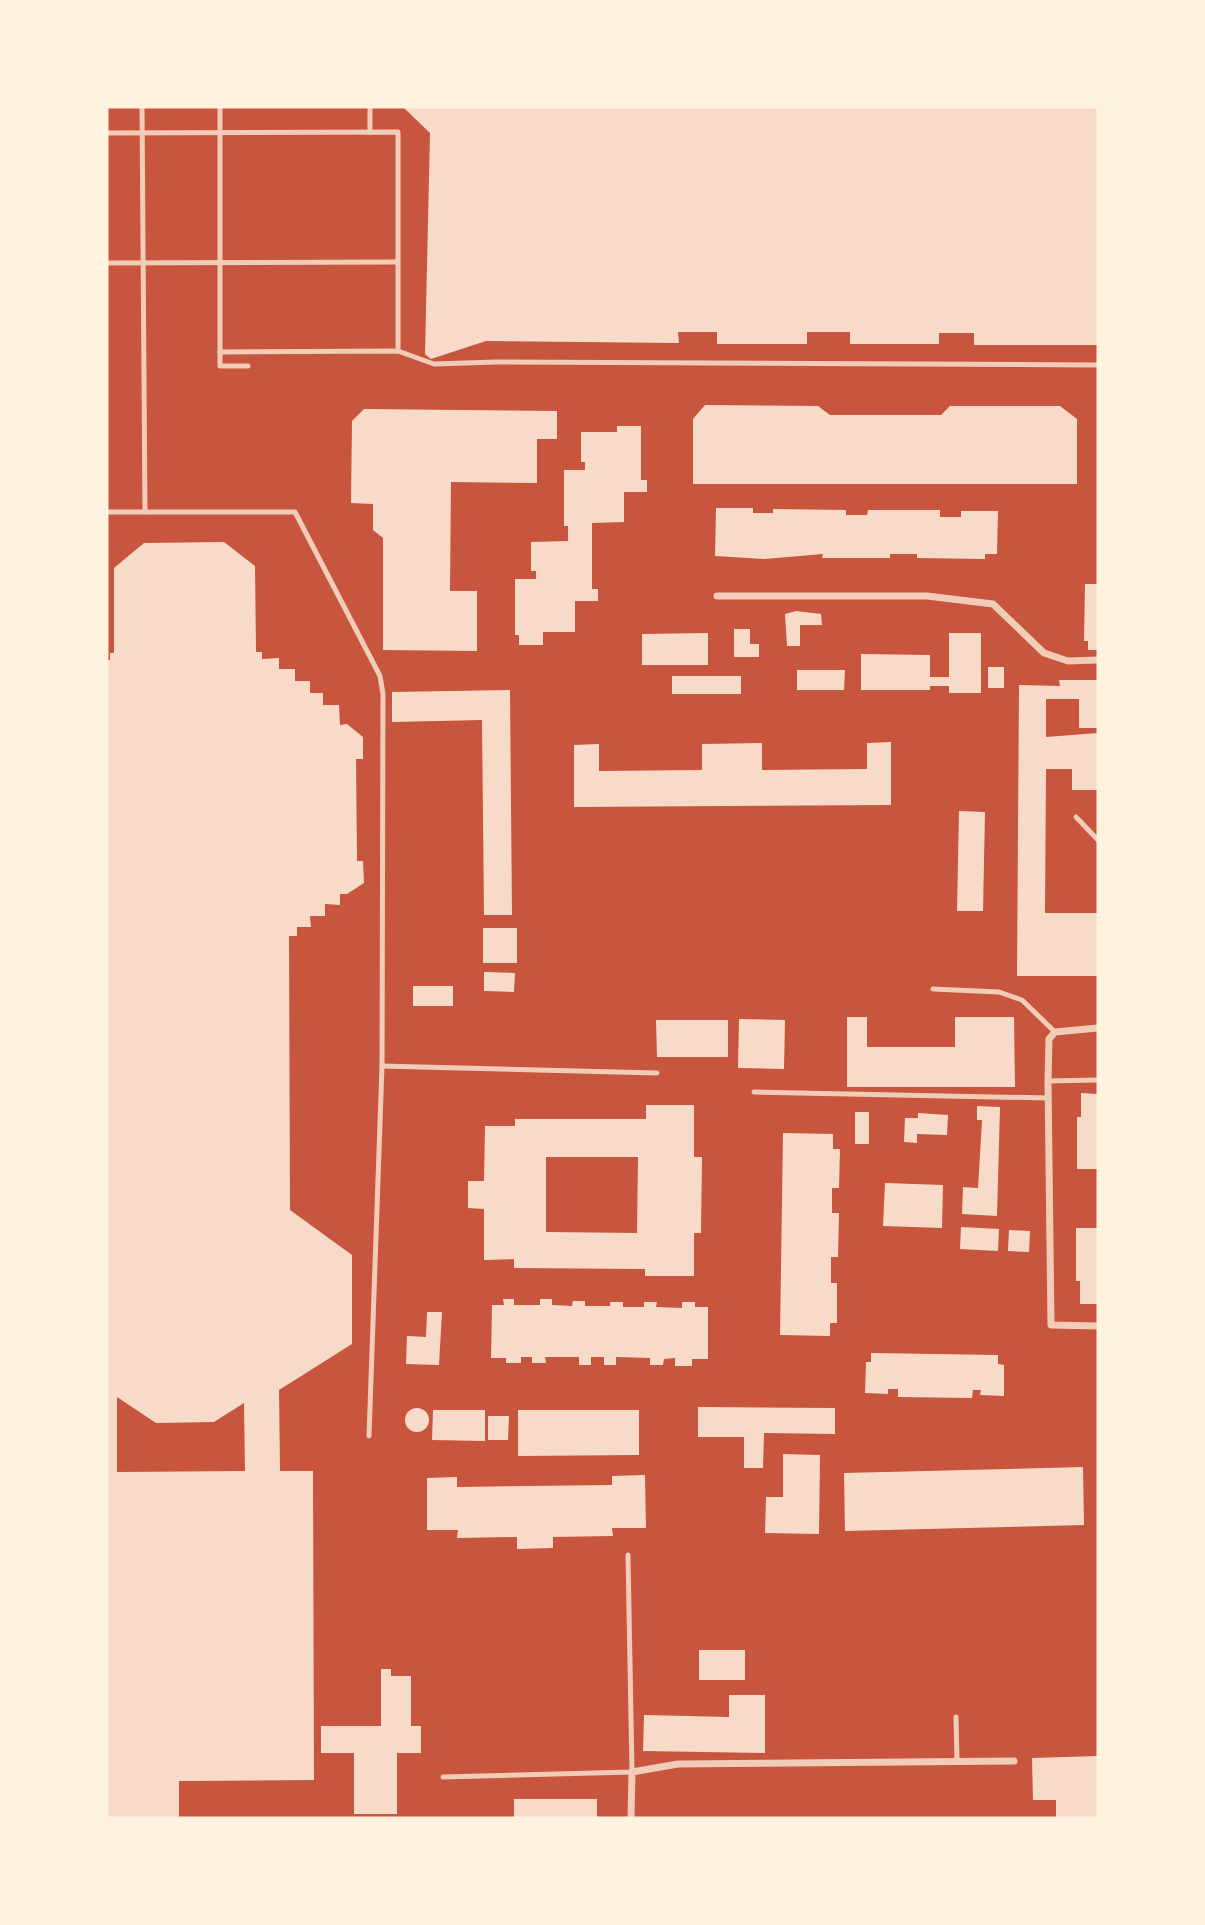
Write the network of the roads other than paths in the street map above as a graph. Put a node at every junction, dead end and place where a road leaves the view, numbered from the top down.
1 (142, 107) edge
2 (220, 107) edge
3 (370, 107) edge
4 (370, 132) junction
5 (107, 133) edge
6 (142, 133) junction
7 (220, 133) junction
8 (220, 262) junction
9 (398, 262) junction
10 (107, 263) edge
11 (143, 263) junction
12 (398, 351) junction
13 (220, 352) junction
14 (1098, 365) edge
15 (248, 366) dead end
16 (107, 512) edge
17 (145, 512) junction
18 (717, 596) dead end
19 (1098, 660) edge
20 (1076, 817) dead end
21 (1098, 840) edge
22 (933, 989) dead end
23 (1098, 1028) edge
24 (1055, 1032) junction
25 (382, 1066) junction
26 (657, 1073) dead end
27 (1098, 1080) edge
28 (1048, 1081) junction
29 (754, 1092) dead end
30 (1048, 1098) junction
31 (1098, 1326) edge
32 (369, 1436) dead end
33 (628, 1555) dead end
34 (956, 1717) dead end
35 (957, 1761) junction
36 (1014, 1761) dead end
37 (632, 1772) junction
38 (443, 1777) dead end
39 (631, 1818) edge

1 - 6 lane
2 - 7 lane
3 - 4 lane
4 - 7 lane
4 - 9 lane
5 - 6 lane
6 - 7 lane
6 - 11 lane
7 - 8 lane
8 - 9 lane
8 - 11 lane
8 - 13 lane
9 - 12 lane
10 - 11 lane
11 - 17 lane
12 - 13 lane
12 - 14 lane
13 - 15 lane
16 - 17 lane
17 - 25 lane
18 - 19 street
20 - 21 lane
22 - 24 lane
23 - 24 street
24 - 28 street
25 - 26 lane
25 - 32 lane
27 - 28 lane
28 - 30 street
29 - 30 lane
30 - 31 street
33 - 37 lane
34 - 35 lane
35 - 36 street
35 - 37 street
37 - 38 lane
37 - 39 street

